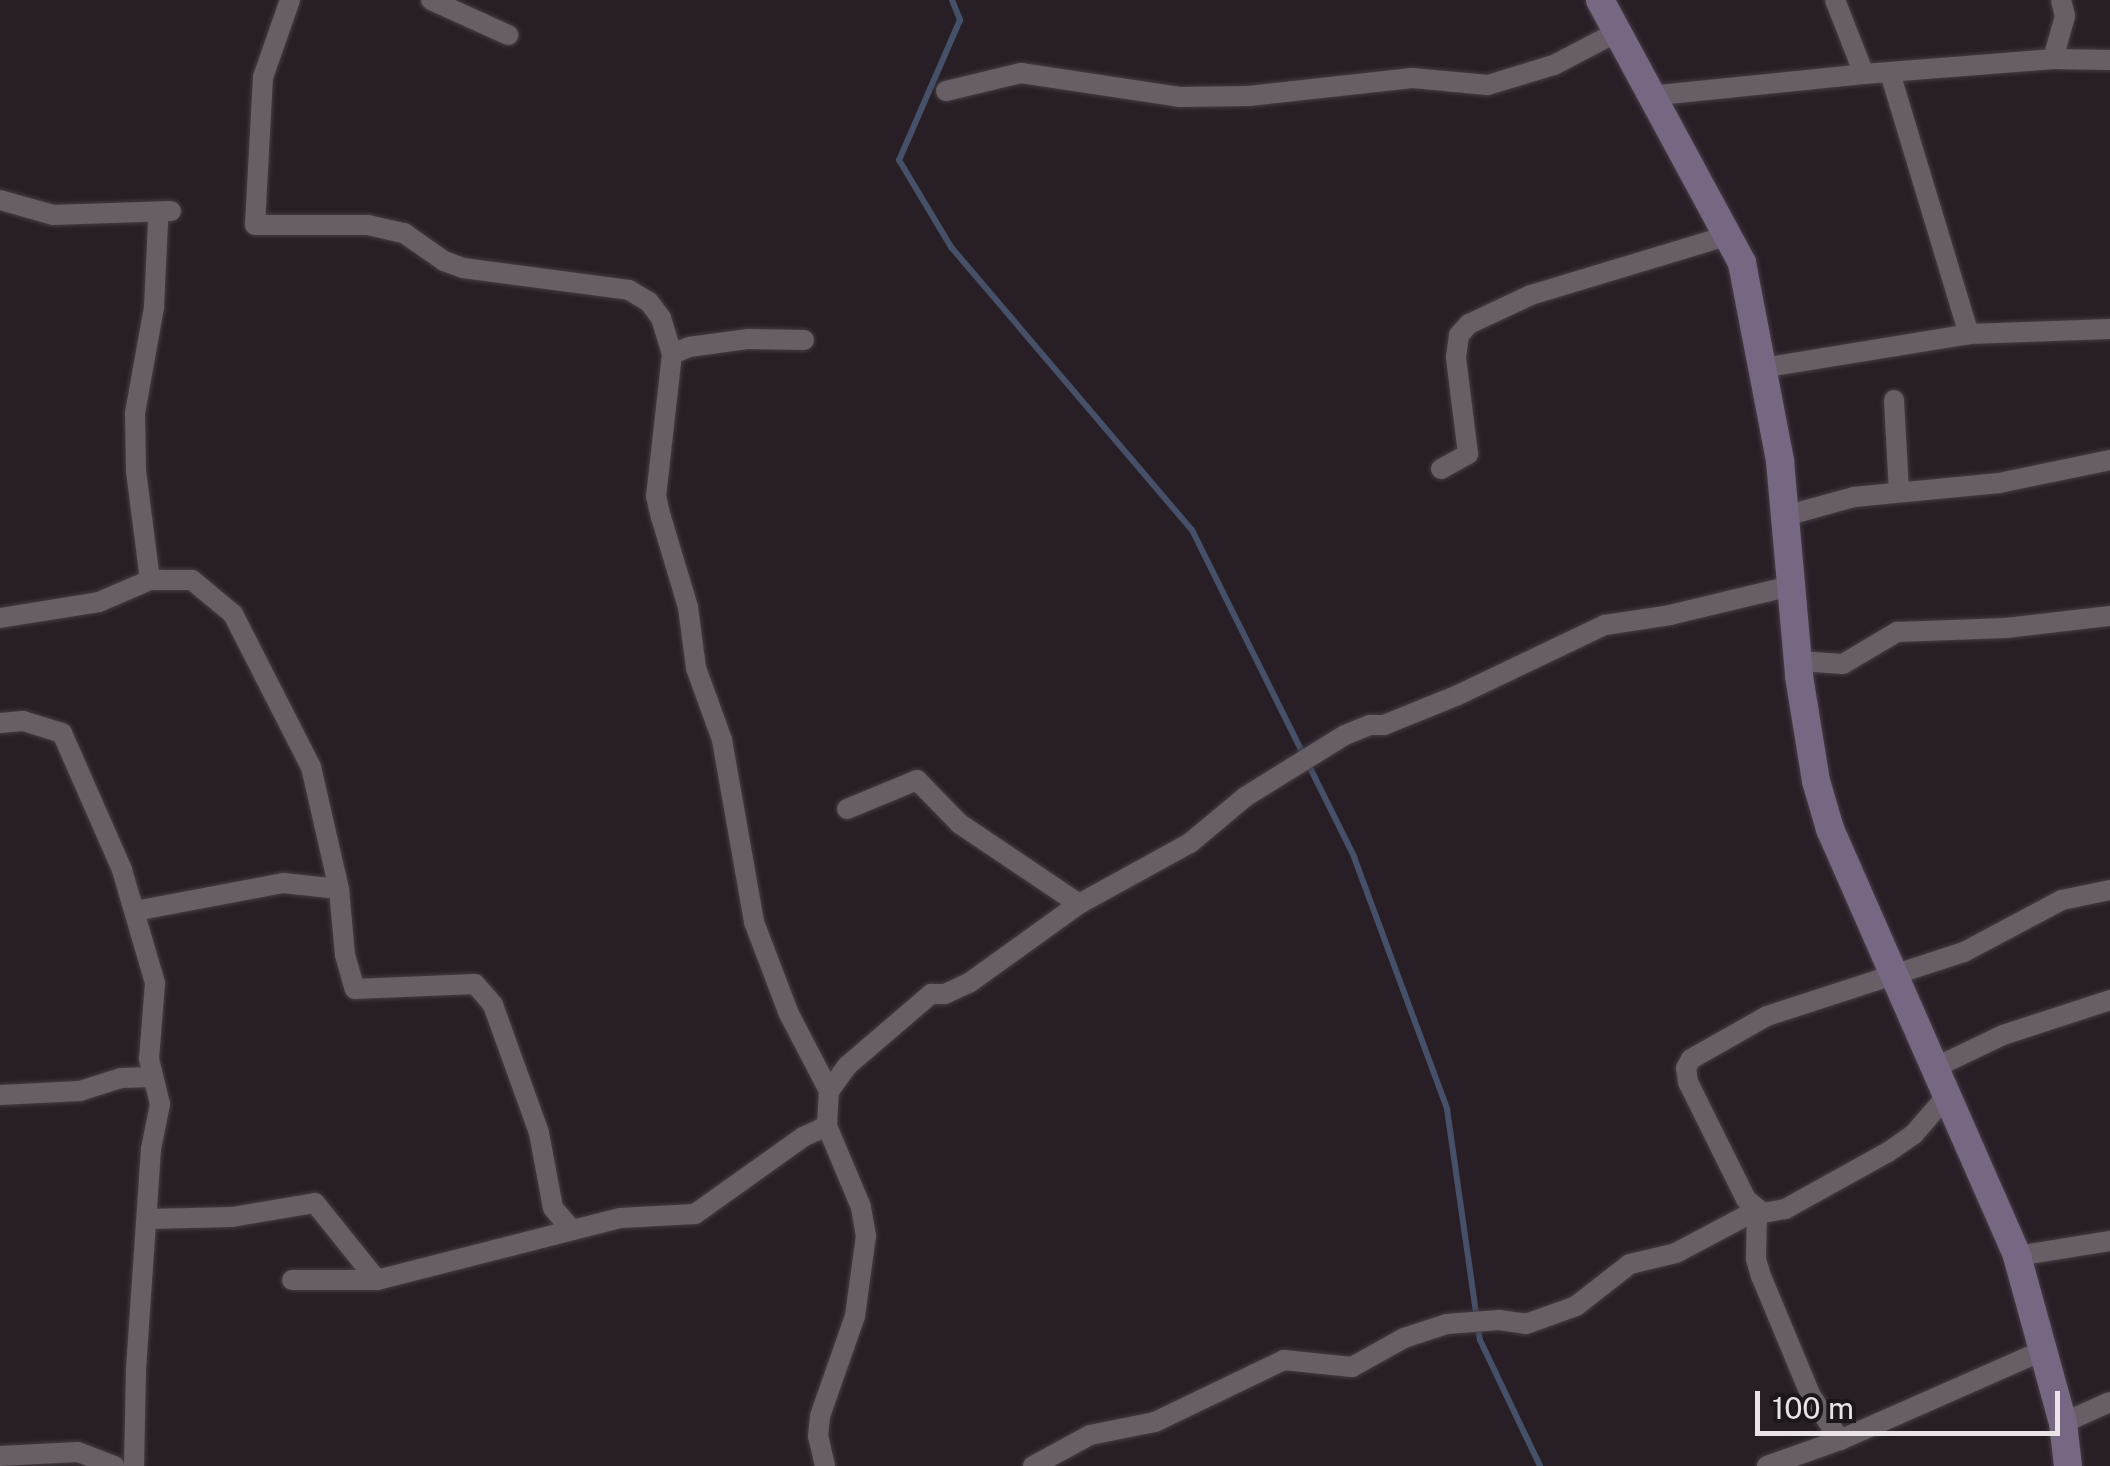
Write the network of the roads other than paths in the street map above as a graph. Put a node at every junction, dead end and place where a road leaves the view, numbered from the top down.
1 (290, 0) edge
2 (431, 0) edge
3 (1600, 0) edge
4 (1835, 0) edge
5 (2061, 0) edge
6 (1614, 33) junction
7 (508, 35) dead end
8 (2053, 59) junction
9 (2110, 60) edge
10 (1890, 73) junction
11 (1864, 74) junction
12 (946, 91) dead end
13 (1649, 96) junction
14 (0, 200) edge
15 (1727, 236) junction
16 (2110, 329) edge
17 (1970, 334) junction
18 (804, 340) dead end
19 (672, 354) junction
20 (1762, 368) junction
21 (1894, 400) dead end
22 (2110, 460) edge
23 (1441, 469) dead end
24 (1898, 491) junction
25 (1785, 516) junction
26 (150, 580) junction
27 (1791, 586) junction
28 (2110, 616) edge
29 (0, 618) edge
30 (1798, 661) junction
31 (0, 723) edge
32 (847, 809) dead end
33 (339, 889) junction
34 (2110, 890) edge
35 (1078, 904) junction
36 (135, 911) junction
37 (1897, 974) junction
38 (2110, 1000) edge
39 (1934, 1068) junction
40 (153, 1077) junction
41 (830, 1092) junction
42 (0, 1095) edge
43 (1945, 1098) junction
44 (827, 1126) junction
45 (1757, 1210) junction
46 (149, 1219) junction
47 (572, 1230) junction
48 (2110, 1241) edge
49 (2016, 1256) junction
50 (292, 1280) dead end
51 (377, 1280) junction
52 (2044, 1350) junction
53 (2110, 1402) edge
54 (2063, 1424) junction
55 (1840, 1440) junction
56 (0, 1456) edge
57 (114, 1466) edge
58 (134, 1466) edge
59 (826, 1466) edge
60 (1033, 1466) edge
61 (1767, 1466) edge
62 (2068, 1466) edge

1 - 19 street
2 - 7 street
3 - 6 street
4 - 11 street
5 - 8 street
6 - 12 street
6 - 13 street
8 - 9 street
8 - 10 street
10 - 11 street
10 - 17 street
11 - 13 street
13 - 15 street
14 - 26 street
15 - 20 street
15 - 23 street
16 - 17 street
17 - 20 street
18 - 19 street
19 - 41 street
20 - 25 street
21 - 24 street
22 - 24 street
24 - 25 street
25 - 27 street
26 - 29 street
26 - 33 street
27 - 30 street
27 - 35 street
28 - 30 street
30 - 37 street
31 - 36 street
32 - 35 street
33 - 36 street
33 - 47 street
34 - 37 street
35 - 41 street
36 - 40 street
37 - 39 street
37 - 45 street
38 - 39 street
39 - 43 street
40 - 42 street
40 - 46 street
41 - 44 street
43 - 45 street
43 - 49 street
44 - 47 street
44 - 59 street
45 - 55 street
45 - 60 street
46 - 51 street
46 - 58 street
47 - 51 street
48 - 49 street
49 - 52 street
50 - 51 street
52 - 54 street
52 - 55 street
53 - 54 street
54 - 62 street
55 - 61 street
56 - 57 street

